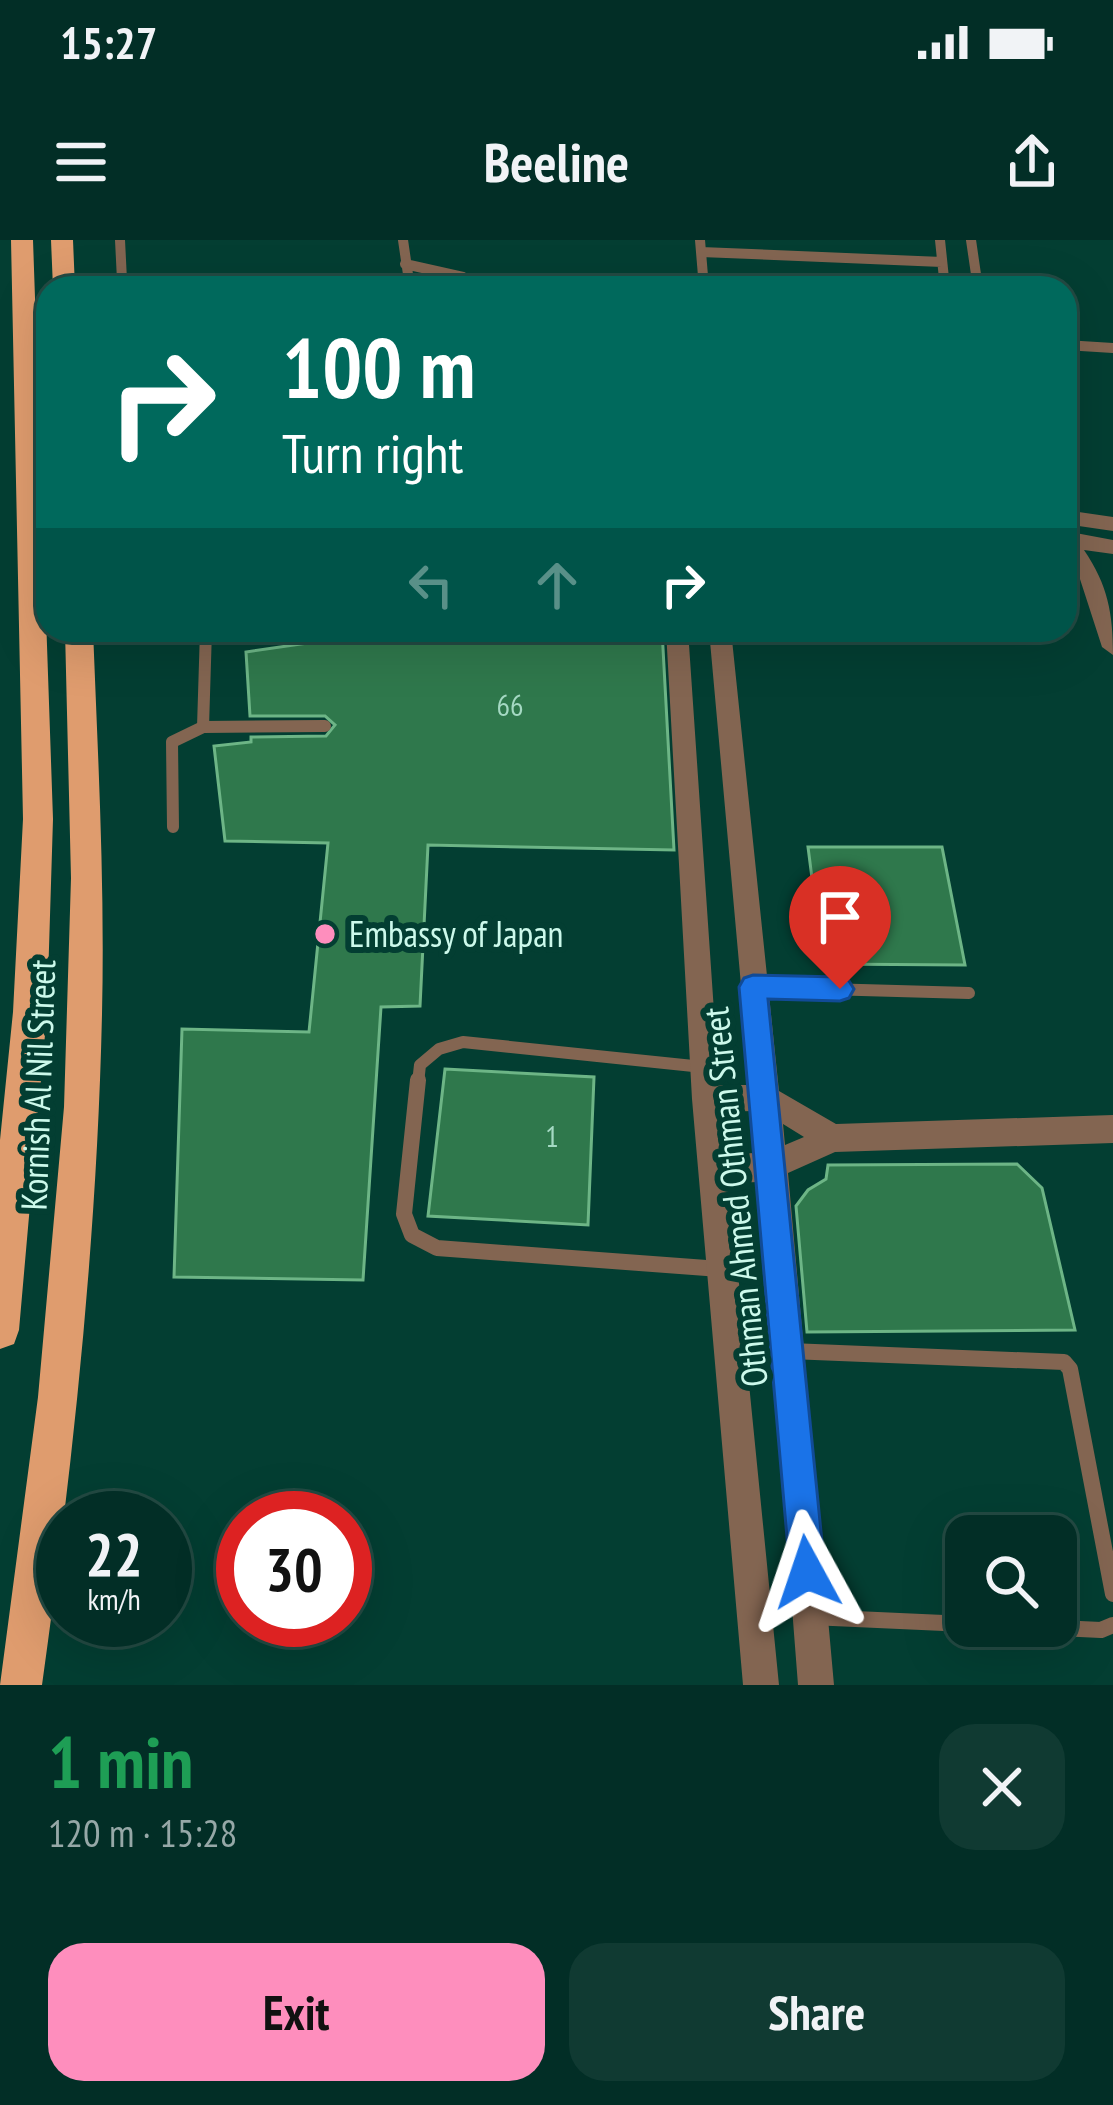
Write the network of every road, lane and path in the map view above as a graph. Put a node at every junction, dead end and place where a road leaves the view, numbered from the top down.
1 (22, 240) edge
2 (62, 240) edge
3 (120, 240) edge
4 (403, 240) edge
5 (940, 240) edge
6 (971, 240) edge
7 (701, 246) edge
8 (942, 262) junction
9 (405, 263) junction
10 (64, 276) edge
11 (122, 276) edge
12 (408, 276) edge
13 (459, 276) edge
14 (703, 276) edge
15 (944, 276) edge
16 (976, 276) edge
17 (1077, 346) edge
18 (1113, 347) edge
19 (1113, 524) edge
20 (1077, 532) edge
21 (36, 533) edge
22 (1077, 537) edge
23 (1113, 547) edge
24 (1077, 552) edge
25 (40, 642) edge
26 (79, 642) edge
27 (206, 642) edge
28 (678, 642) edge
29 (721, 642) edge
30 (1113, 647) edge
31 (325, 726) dead end
32 (203, 727) junction
33 (173, 827) dead end
34 (753, 987) junction
35 (970, 993) dead end
36 (703, 1067) junction
37 (764, 1098) junction
38 (706, 1099) junction
39 (1113, 1129) edge
40 (833, 1138) junction
41 (770, 1167) junction
42 (712, 1169) junction
43 (722, 1269) junction
44 (0, 1330) edge
45 (790, 1351) junction
46 (1113, 1594) edge
47 (811, 1617) junction
48 (945, 1623) edge
49 (1113, 1625) edge
50 (1077, 1629) edge
51 (20, 1685) edge
52 (761, 1685) edge
53 (816, 1685) edge

1 - 21 highway, Kornish Al Nil Street
2 - 10 highway
3 - 11 lane
4 - 9 lane
5 - 8 lane
6 - 16 lane
7 - 8 lane
7 - 14 lane
8 - 15 lane
9 - 12 lane
9 - 13 lane
17 - 18 lane
19 - 20 street
22 - 23 street
24 - 30 street
25 - 44 highway, Kornish Al Nil Street
26 - 51 highway, Kornish Al Nil Street
27 - 32 lane
28 - 36 street, Othman Ahmed Othman Street
29 - 34 street, Othman Ahmed Othman Street
31 - 32 lane
32 - 33 lane
34 - 35 lane
34 - 37 street, Othman Ahmed Othman Street
36 - 38 street, Othman Ahmed Othman Street
36 - 43 lane
37 - 38 street
37 - 40 street
37 - 41 street, Othman Ahmed Othman Street
38 - 42 street, Othman Ahmed Othman Street
39 - 40 street
40 - 41 street
41 - 42 street
41 - 45 street, Othman Ahmed Othman Street
42 - 43 street, Othman Ahmed Othman Street
43 - 52 street, Othman Ahmed Othman Street
45 - 46 lane
45 - 47 street, Othman Ahmed Othman Street
47 - 48 lane
47 - 53 street, Othman Ahmed Othman Street
49 - 50 lane

